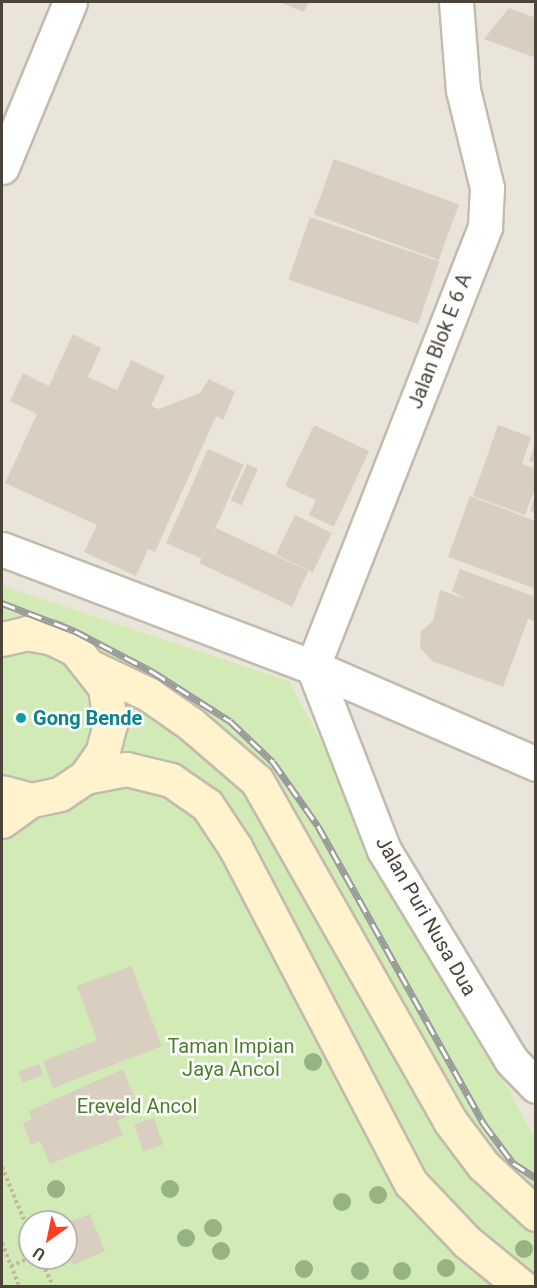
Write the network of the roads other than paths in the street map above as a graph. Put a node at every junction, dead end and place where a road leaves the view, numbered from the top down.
1 (70, 2) edge
2 (456, 2) edge
3 (2, 167) edge
4 (2, 549) edge
5 (10, 633) edge
6 (313, 667) junction
7 (93, 668) junction
8 (536, 764) edge
9 (85, 777) junction
10 (16, 796) edge
11 (2, 821) edge
12 (536, 1086) edge
13 (536, 1214) edge
14 (521, 1287) edge

1 - 3 street
2 - 6 street, Jalan Blok E 6 A
4 - 6 street
5 - 7 street
6 - 8 street
6 - 12 street, Jalan Puri Nusa Dua
7 - 9 street
7 - 13 street
9 - 10 street
9 - 14 street
10 - 11 street

